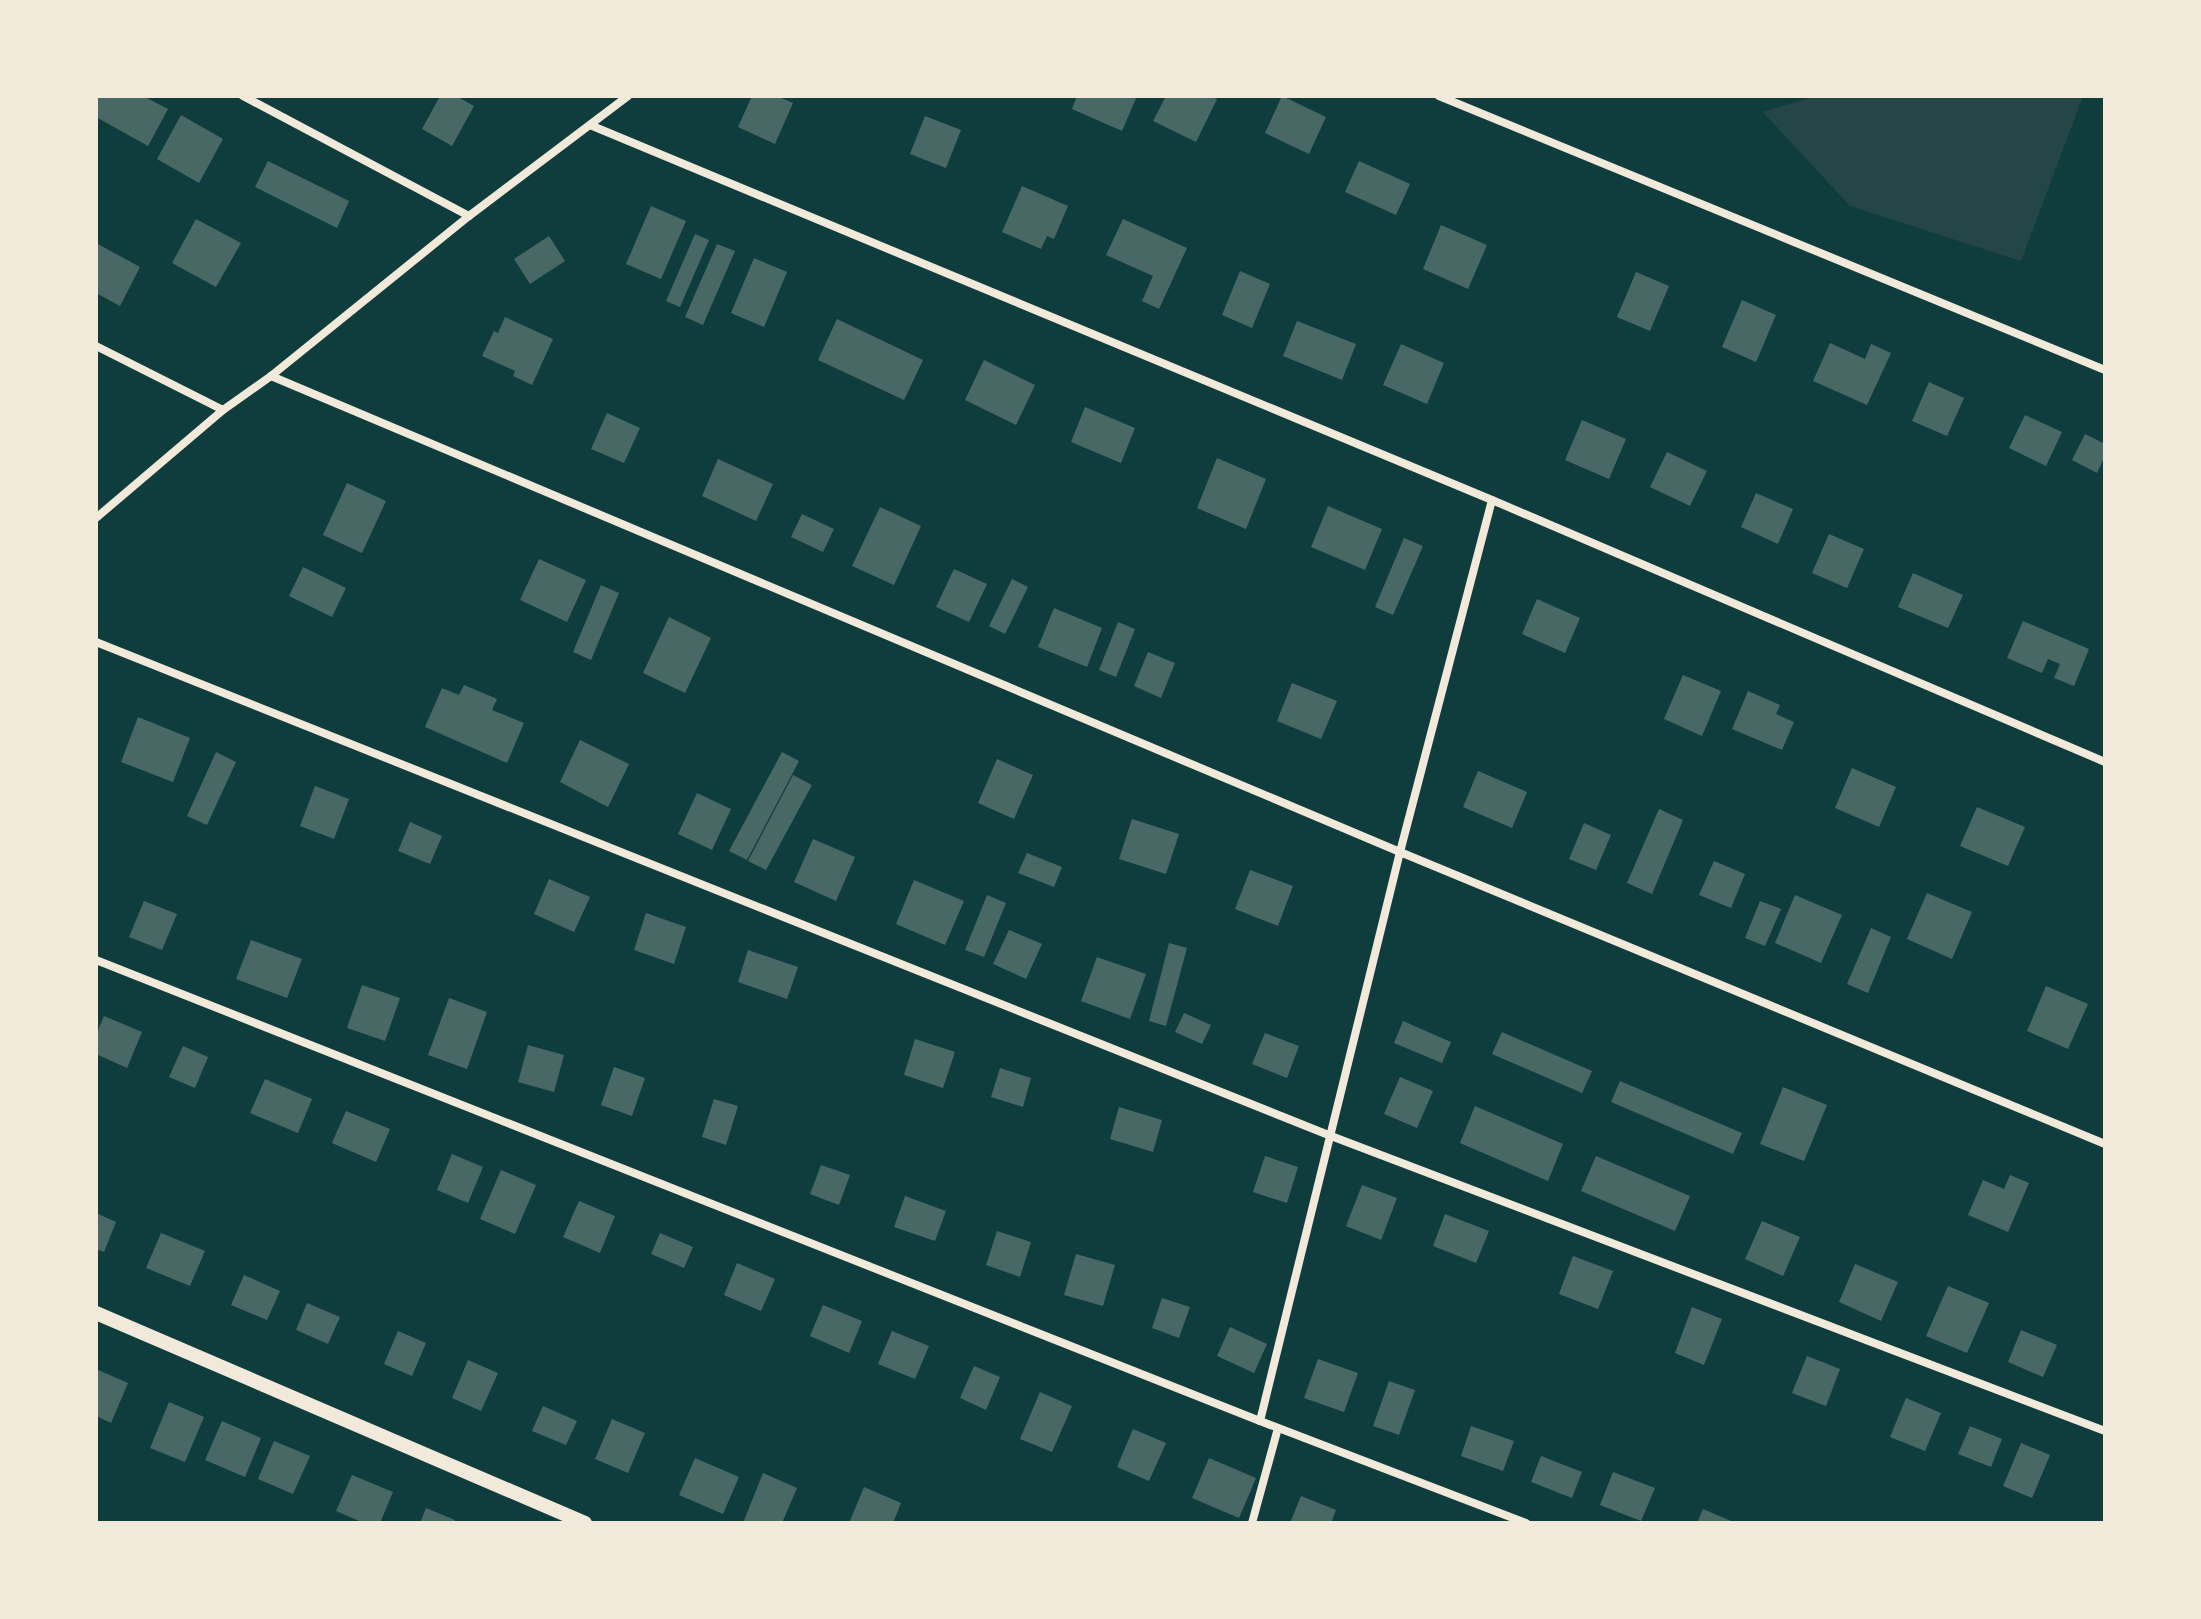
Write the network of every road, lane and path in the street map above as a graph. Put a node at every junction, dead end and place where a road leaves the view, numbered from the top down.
1 (243, 96) edge
2 (628, 96) edge
3 (1439, 96) edge
4 (590, 125) junction
5 (469, 216) junction
6 (96, 346) edge
7 (2105, 370) edge
8 (271, 376) junction
9 (223, 410) junction
10 (1492, 500) junction
11 (96, 518) edge
12 (96, 642) edge
13 (2105, 762) edge
14 (1400, 852) junction
15 (96, 960) edge
16 (1331, 1136) junction
17 (2105, 1144) edge
18 (96, 1313) edge
19 (1260, 1421) junction
20 (1278, 1428) junction
21 (2105, 1431) edge
22 (585, 1523) edge
23 (1252, 1523) edge
24 (1526, 1523) edge

1 - 5 street
2 - 4 street
3 - 7 street
4 - 5 street
4 - 10 street
5 - 8 street
6 - 9 street
8 - 9 street
8 - 14 street
9 - 11 street
10 - 13 street
10 - 14 street
12 - 16 street
14 - 16 street
14 - 17 street
15 - 19 street
16 - 19 street
16 - 21 street
18 - 22 street
19 - 20 street
20 - 23 street
20 - 24 street

